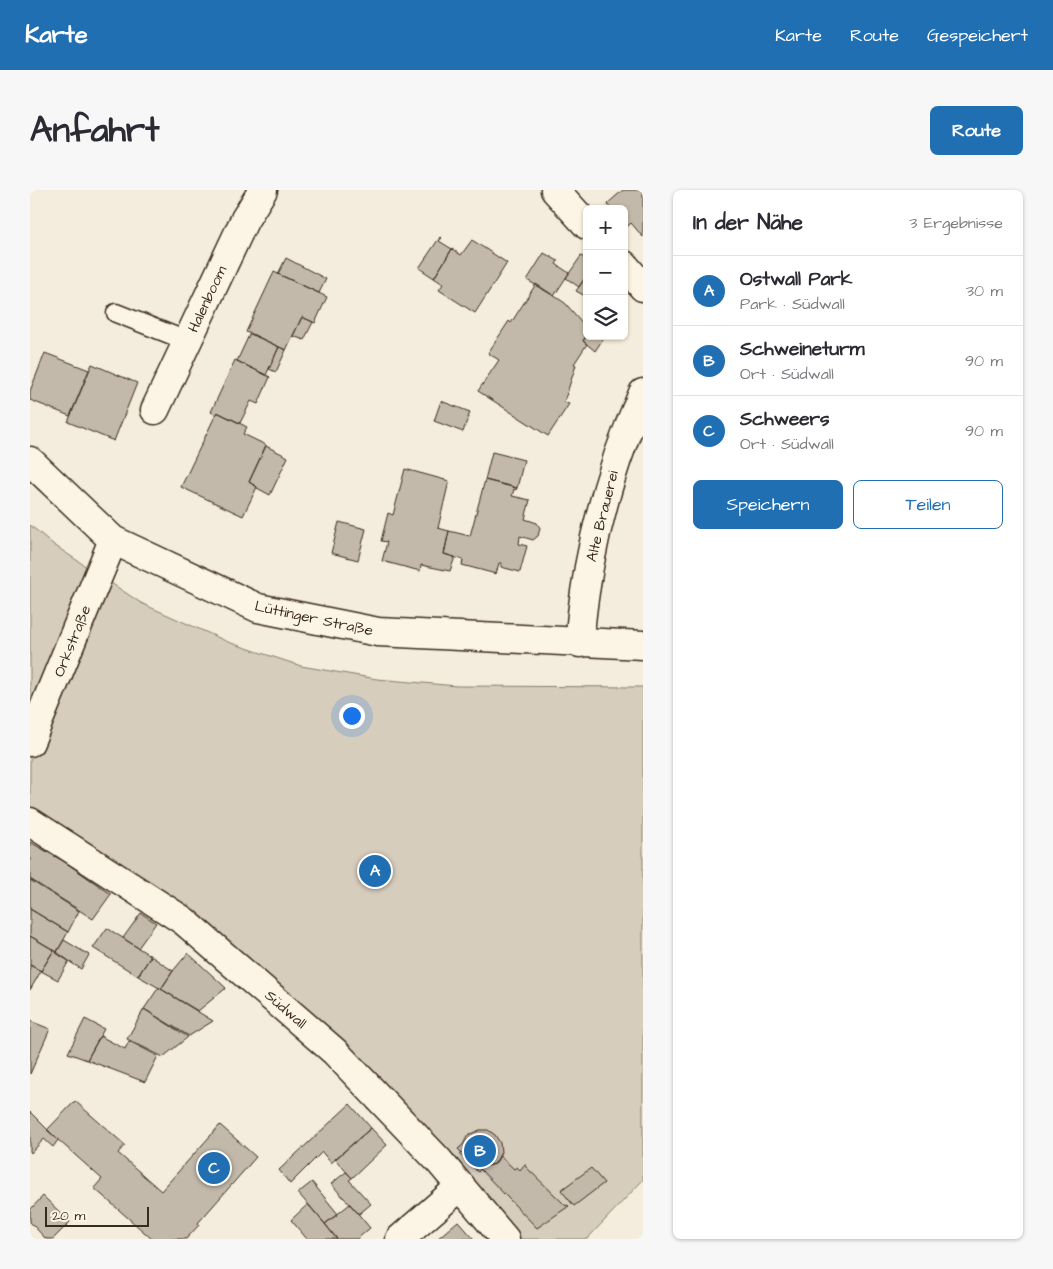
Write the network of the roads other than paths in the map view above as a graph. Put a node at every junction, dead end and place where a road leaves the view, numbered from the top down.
1 (263, 190) edge
2 (554, 190) edge
3 (583, 221) edge
4 (628, 270) edge
5 (643, 287) edge
6 (116, 314) dead end
7 (188, 341) junction
8 (643, 393) edge
9 (155, 410) dead end
10 (30, 461) edge
11 (113, 540) junction
12 (580, 643) junction
13 (643, 645) edge
14 (30, 742) edge
15 (30, 822) edge
16 (460, 1186) junction
17 (400, 1239) edge
18 (505, 1239) edge

1 - 7 street, Halenboom
2 - 3 street
4 - 5 street
6 - 7 lane
7 - 9 street, Halenboom
8 - 12 street, Alte Brauerei
10 - 11 street, Lüttinger Straße
11 - 12 street, Lüttinger Straße
11 - 14 street, Orkstraße
12 - 13 street, Lüttinger Straße
15 - 16 street, Südwall
16 - 17 street
16 - 18 street, Südwall

